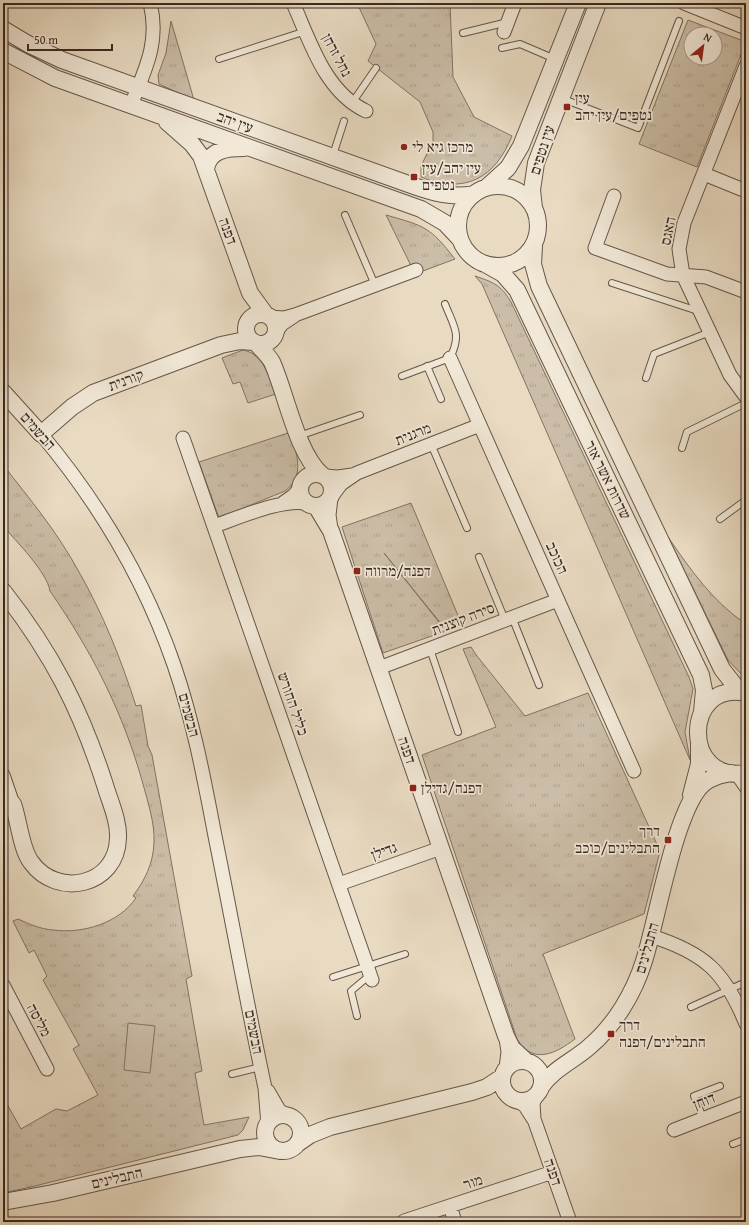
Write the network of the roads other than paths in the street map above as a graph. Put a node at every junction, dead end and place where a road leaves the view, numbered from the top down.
1 (150, 3) edge
2 (293, 3) edge
3 (515, 3) edge
4 (578, 3) edge
5 (598, 3) edge
6 (684, 3) edge
7 (680, 21) dead end
8 (507, 27) joint
9 (746, 28) edge
10 (3, 29) edge
11 (306, 31) junction
12 (463, 33) dead end
13 (502, 48) dead end
14 (3, 51) edge
15 (219, 59) dead end
16 (556, 59) junction
17 (746, 66) edge
18 (376, 68) dead end
19 (138, 88) junction
20 (741, 92) edge
21 (561, 98) junction
22 (352, 103) junction
23 (131, 105) junction
24 (366, 111) dead end
25 (159, 115) junction
26 (344, 121) dead end
27 (251, 148) junction
28 (332, 157) junction
29 (206, 169) junction
30 (704, 174) junction
31 (480, 191) junction
32 (746, 191) edge
33 (614, 196) dead end
34 (535, 209) junction
35 (345, 215) dead end
36 (460, 239) junction
37 (534, 246) junction
38 (484, 264) junction
39 (416, 270) dead end
40 (684, 276) junction
41 (612, 283) dead end
42 (374, 285) junction
43 (746, 292) edge
44 (250, 293) junction
45 (445, 304) dead end
46 (700, 312) junction
47 (295, 315) junction
48 (268, 316) junction
49 (248, 321) junction
50 (710, 332) junction
51 (275, 334) junction
52 (255, 343) junction
53 (221, 345) junction
54 (450, 358) junction
55 (273, 365) junction
56 (427, 366) junction
57 (402, 376) dead end
58 (646, 378) dead end
59 (3, 392) edge
60 (746, 397) edge
61 (441, 398) dead end
62 (746, 403) edge
63 (360, 415) dead end
64 (480, 425) junction
65 (40, 434) junction
66 (184, 438) dead end
67 (300, 439) junction
68 (431, 444) junction
69 (682, 448) dead end
70 (357, 473) junction
71 (323, 476) junction
72 (302, 484) junction
73 (331, 497) junction
74 (746, 500) edge
75 (282, 504) junction
76 (312, 505) junction
77 (720, 519) dead end
78 (214, 526) junction
79 (467, 528) dead end
80 (331, 531) junction
81 (479, 558) dead end
82 (3, 591) edge
83 (558, 600) junction
84 (509, 619) junction
85 (430, 649) junction
86 (379, 668) junction
87 (539, 685) dead end
88 (743, 692) edge
89 (702, 712) junction
90 (458, 732) dead end
91 (698, 744) junction
92 (634, 771) dead end
93 (3, 775) edge
94 (740, 776) edge
95 (8, 806) edge
96 (687, 810) junction
97 (441, 848) junction
98 (339, 884) junction
99 (651, 936) junction
100 (405, 954) dead end
101 (370, 974) junction
102 (333, 977) dead end
103 (746, 982) edge
104 (3, 985) edge
105 (730, 990) junction
106 (691, 1007) dead end
107 (357, 1016) dead end
108 (746, 1024) edge
109 (506, 1036) junction
110 (567, 1062) junction
111 (530, 1063) junction
112 (260, 1067) junction
113 (48, 1069) dead end
114 (504, 1072) junction
115 (232, 1074) dead end
116 (264, 1084) junction
117 (720, 1086) dead end
118 (540, 1090) junction
119 (472, 1092) junction
120 (513, 1098) junction
121 (746, 1102) edge
122 (290, 1118) junction
123 (704, 1118) junction
124 (535, 1122) junction
125 (267, 1126) junction
126 (330, 1127) junction
127 (674, 1130) dead end
128 (746, 1139) edge
129 (297, 1144) junction
130 (733, 1144) dead end
131 (280, 1151) junction
132 (230, 1152) junction
133 (553, 1172) junction
134 (3, 1202) edge
135 (450, 1206) junction
136 (404, 1222) edge
137 (455, 1222) edge
138 (570, 1222) edge

1 - 19 street
2 - 11 street, נחל זרחן
3 - 8 street
4 - 16 street, עין נטפים
5 - 21 street, עין נטפים
6 - 9 street
7 - 21 lane
8 - 12 lane
10 - 19 street, עין יהב
11 - 15 lane
11 - 22 street, נחל זרחן
13 - 16 lane
14 - 23 street, עין יהב
16 - 31 street, עין נטפים
17 - 20 street, האגס
18 - 22 lane
19 - 23 street
19 - 28 street, עין יהב
20 - 30 street, האגס
21 - 34 street, עין נטפים
22 - 24 street, נחל זרחן
23 - 25 street, עין יהב
25 - 27 street, עין יהב
25 - 29 street, דפנה
26 - 28 lane
27 - 29 street
27 - 36 street, עין יהב
28 - 31 street, עין יהב
29 - 44 street, דפנה
30 - 32 street
30 - 40 street, האגס
31 - 34 street
31 - 36 street
33 - 40 street
34 - 37 street
35 - 42 lane
36 - 38 street
37 - 38 street
37 - 88 street, שדרות אשר אזר
38 - 89 street, שדרות אשר אזר
39 - 42 street
40 - 43 street
40 - 46 street, האגס
41 - 46 lane
42 - 47 street
44 - 48 street, דפנה
44 - 49 street, דפנה
45 - 54 lane
46 - 50 street, האגס
47 - 48 street
47 - 51 street
48 - 49 street
48 - 51 street
49 - 52 street
49 - 53 street, קורנית
50 - 58 lane
50 - 60 street, האגס
51 - 52 street
51 - 55 street
52 - 53 street, קורנית
52 - 55 street
53 - 65 street, קורנית
54 - 56 lane
54 - 64 street, הכוכב
55 - 67 street
56 - 57 lane
56 - 61 lane
59 - 65 street, הבשמים
62 - 69 lane
63 - 67 lane
64 - 68 street, מרגנית
64 - 83 street, הכוכב
65 - 112 street, הבשמים
66 - 78 street, כליל החורש
67 - 71 street
67 - 72 street
68 - 70 street, מרגנית
68 - 79 lane
70 - 71 street, מרגנית
70 - 73 street, מרגנית
71 - 72 street
71 - 73 street
72 - 75 street
72 - 76 street
73 - 76 street
73 - 80 street, דפנה
74 - 77 lane
75 - 76 street
75 - 78 street
76 - 80 street, דפנה
78 - 98 street, כליל החורש
80 - 86 street, דפנה
81 - 84 lane
82 - 95 street
83 - 84 street, סירה קוצנית
83 - 92 street, הכוכב
84 - 85 street, סירה קוצנית
84 - 87 lane
85 - 86 street, סירה קוצנית
85 - 90 lane
86 - 97 street, דפנה
88 - 89 street
89 - 91 street, שדרות אשר אזר
91 - 94 street
91 - 96 street, התבלינים
93 - 95 street
94 - 96 street, התבלינים
96 - 99 street, התבלינים
97 - 98 street, גדילן
97 - 109 street, דפנה
98 - 101 street, כליל החורש
99 - 105 street
99 - 110 street, התבלינים
100 - 101 lane
101 - 102 lane
101 - 107 lane
103 - 105 lane
104 - 113 street, מליסה
105 - 106 lane
105 - 108 street
109 - 111 street, דפנה
109 - 114 street, דפנה
110 - 111 street, התבלינים
110 - 118 street, התבלינים
111 - 114 street
111 - 118 street
112 - 115 lane
112 - 116 street, הבשמים
114 - 119 street
114 - 120 street
116 - 122 street, הבשמים
116 - 125 street, הבשמים
117 - 123 lane
118 - 120 street
118 - 124 street, דפנה
119 - 120 street
119 - 126 street
120 - 124 street, דפנה
121 - 123 street, דוחן
122 - 125 street
122 - 126 street
122 - 129 street
123 - 127 street, דוחן
124 - 133 street, דפנה
125 - 131 street
125 - 132 street, התבלינים
126 - 129 street
128 - 130 lane
129 - 131 street
131 - 132 street, התבלינים
132 - 134 street, התבלינים
133 - 135 street, מור
133 - 138 street, דפנה
135 - 136 street, מור
135 - 137 street

